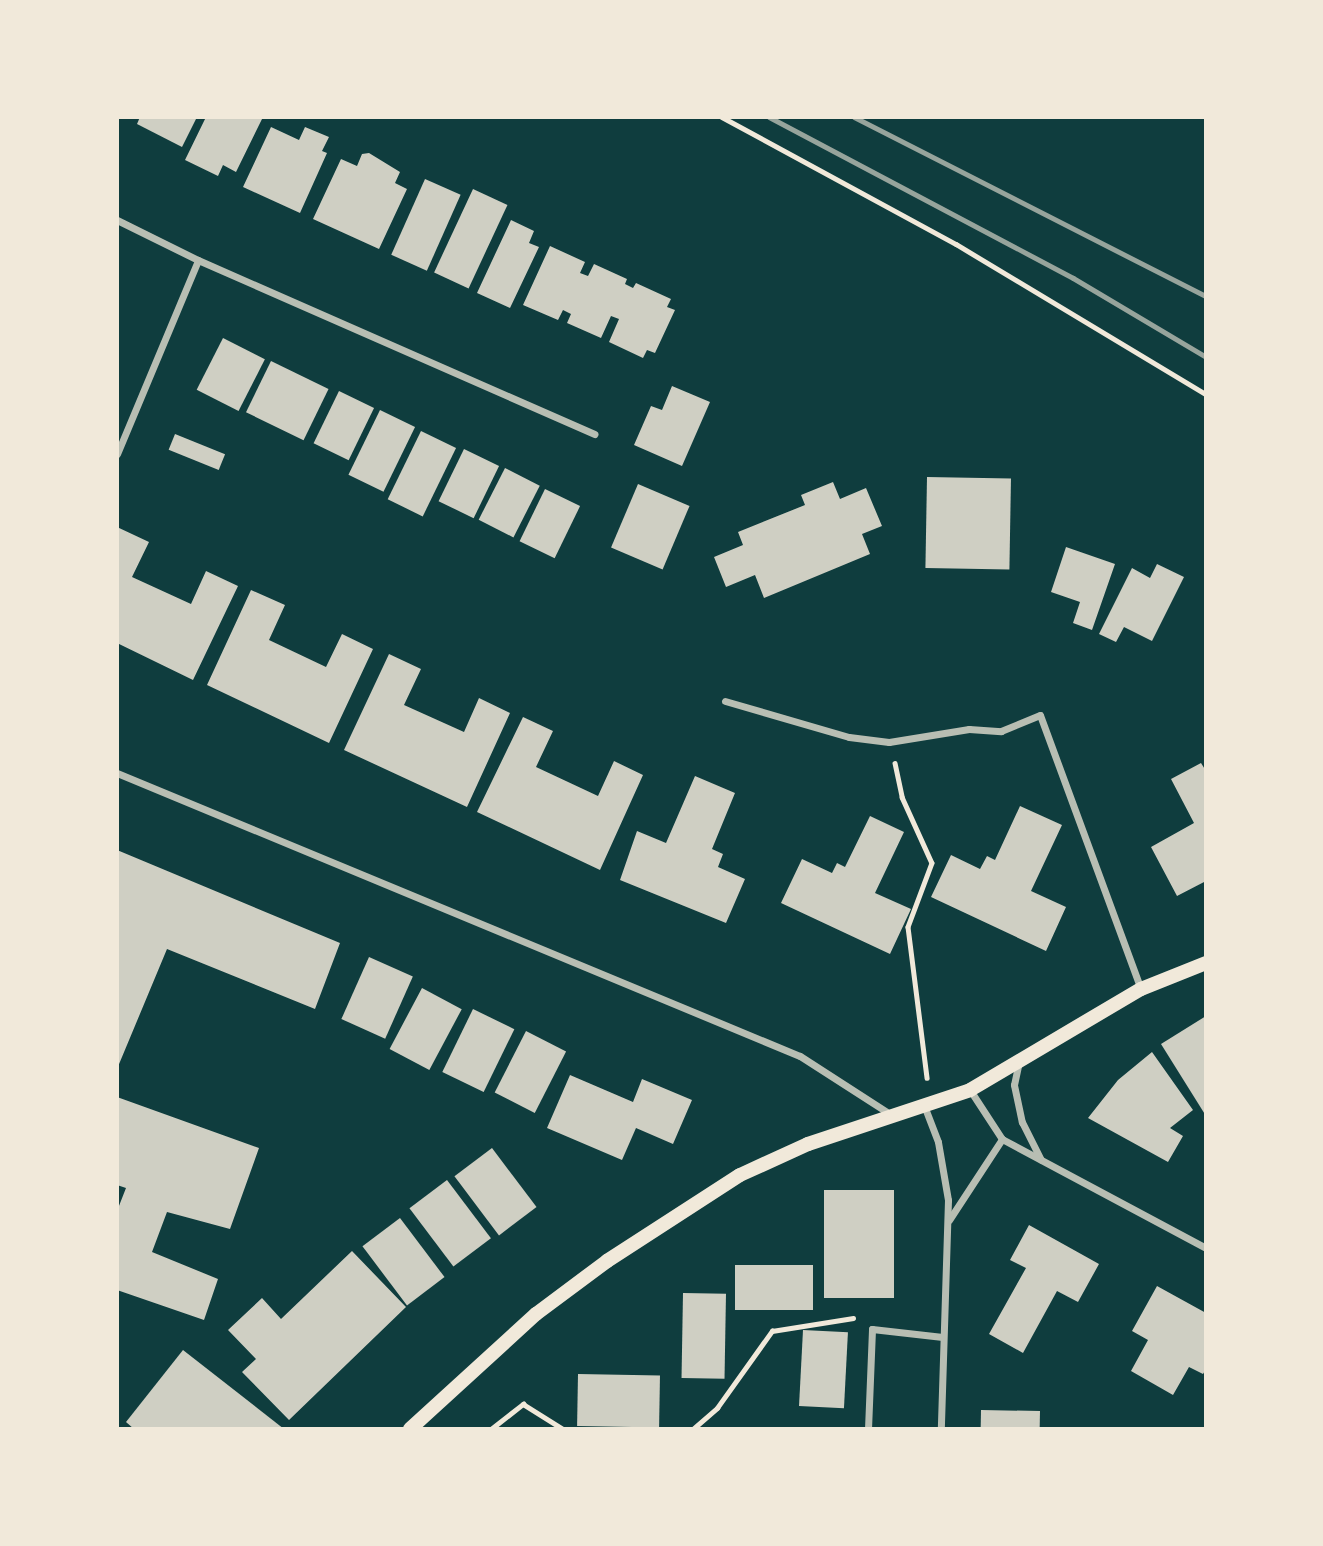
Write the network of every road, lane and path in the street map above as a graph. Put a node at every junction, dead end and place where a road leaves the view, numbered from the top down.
1 (722, 117) edge
2 (117, 220) edge
3 (198, 260) junction
4 (1206, 394) edge
5 (594, 434) dead end
6 (117, 454) edge
7 (725, 701) dead end
8 (890, 742) junction
9 (117, 773) edge
10 (1206, 963) edge
11 (1142, 989) junction
12 (1017, 1066) junction
13 (970, 1090) junction
14 (928, 1107) junction
15 (896, 1117) junction
16 (1002, 1139) junction
17 (1042, 1160) junction
18 (947, 1222) junction
19 (1206, 1248) edge
20 (872, 1329) junction
21 (943, 1337) junction
22 (410, 1429) edge
23 (491, 1429) edge
24 (563, 1429) edge
25 (693, 1429) edge
26 (868, 1429) edge
27 (940, 1429) edge

1 - 4 path
2 - 3 street
3 - 5 street
3 - 6 street
7 - 8 street
8 - 11 street
8 - 14 path
9 - 15 street
10 - 11 main road
11 - 12 main road
12 - 13 main road
12 - 17 street
13 - 14 main road
13 - 16 street
14 - 15 main road
14 - 18 street
15 - 22 main road
16 - 17 street
16 - 18 street
17 - 19 street
18 - 21 street
20 - 21 street
20 - 25 path
20 - 26 street
21 - 27 street
23 - 24 path

